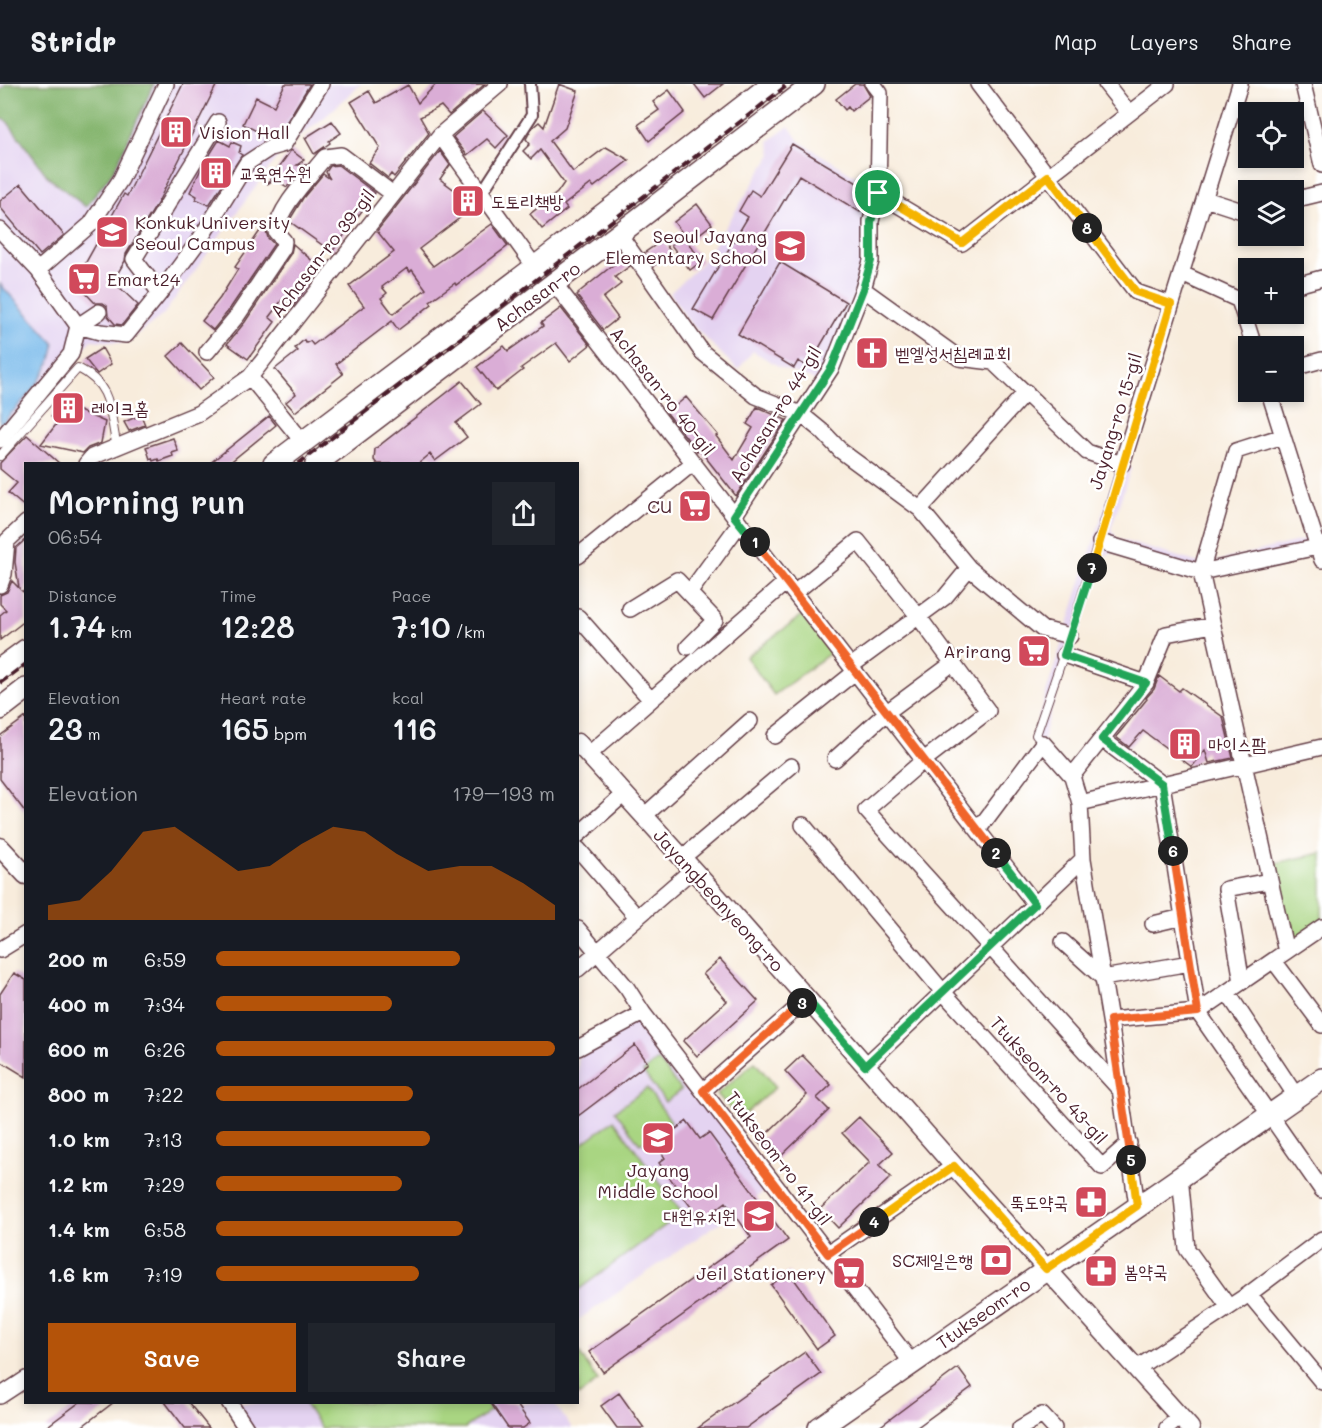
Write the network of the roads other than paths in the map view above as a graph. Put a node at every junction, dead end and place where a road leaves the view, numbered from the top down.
1 (166, 84) edge
2 (321, 84) edge
3 (500, 84) edge
4 (530, 84) edge
5 (772, 84) edge
6 (814, 84) edge
7 (873, 84) edge
8 (1106, 84) edge
9 (1167, 84) edge
10 (1240, 84) edge
11 (1303, 84) edge
12 (986, 87) edge
13 (1129, 113) junction
14 (218, 122) dead end
15 (440, 135) junction
16 (1322, 165) edge
17 (1048, 176) junction
18 (878, 193) junction
19 (1322, 193) edge
20 (393, 194) junction
21 (481, 194) junction
22 (1304, 197) edge
23 (1205, 199) junction
24 (1238, 210) edge
25 (0, 230) edge
26 (620, 234) junction
27 (535, 267) junction
28 (38, 270) junction
29 (1182, 274) junction
30 (1322, 278) edge
31 (554, 283) junction
32 (1304, 283) edge
33 (863, 289) junction
34 (160, 293) junction
35 (1238, 297) edge
36 (1171, 304) junction
37 (99, 312) dead end
38 (78, 326) junction
39 (207, 352) dead end
40 (1322, 360) edge
41 (1304, 365) edge
42 (250, 377) junction
43 (1026, 392) junction
44 (1272, 402) edge
45 (801, 414) junction
46 (1283, 436) junction
47 (0, 440) edge
48 (303, 442) junction
49 (117, 447) junction
50 (0, 456) edge
51 (325, 461) edge
52 (88, 462) edge
53 (277, 462) edge
54 (693, 463) junction
55 (1122, 464) junction
56 (920, 509) junction
57 (737, 520) junction
58 (24, 524) edge
59 (3, 541) edge
60 (1100, 543) junction
61 (1321, 551) edge
62 (579, 555) edge
63 (969, 568) junction
64 (1201, 572) junction
65 (0, 585) edge
66 (790, 587) junction
67 (690, 592) junction
68 (630, 609) dead end
69 (918, 616) junction
70 (579, 618) edge
71 (1213, 625) junction
72 (1070, 636) junction
73 (688, 647) dead end
74 (24, 651) edge
75 (1064, 655) junction
76 (2, 662) edge
77 (953, 663) junction
78 (853, 669) junction
79 (1146, 683) junction
80 (24, 691) edge
81 (651, 700) junction
82 (0, 709) edge
83 (886, 712) junction
84 (750, 721) dead end
85 (775, 736) dead end
86 (1102, 739) junction
87 (1043, 743) junction
88 (1322, 747) edge
89 (583, 749) edge
90 (835, 759) dead end
91 (924, 760) junction
92 (1244, 765) junction
93 (791, 766) dead end
94 (1072, 776) junction
95 (1162, 784) junction
96 (624, 794) junction
97 (1080, 803) junction
98 (644, 816) junction
99 (803, 825) dead end
100 (978, 830) junction
101 (579, 834) edge
102 (0, 847) edge
103 (579, 850) edge
104 (1083, 859) junction
105 (687, 864) junction
106 (24, 873) edge
107 (1269, 881) junction
108 (1035, 904) junction
109 (637, 917) junction
110 (1183, 917) junction
111 (1153, 924) dead end
112 (1322, 927) edge
113 (579, 930) edge
114 (24, 935) edge
115 (1063, 942) dead end
116 (991, 947) junction
117 (0, 950) edge
118 (597, 952) junction
119 (1280, 957) junction
120 (1190, 963) junction
121 (579, 968) edge
122 (1103, 978) junction
123 (1242, 982) junction
124 (943, 992) junction
125 (1227, 993) junction
126 (807, 999) junction
127 (1198, 1012) junction
128 (643, 1013) junction
129 (1110, 1020) junction
130 (1322, 1025) edge
131 (579, 1047) edge
132 (865, 1066) junction
133 (1322, 1079) edge
134 (703, 1091) junction
135 (1121, 1091) junction
136 (1296, 1096) junction
137 (1268, 1115) junction
138 (1129, 1143) junction
139 (954, 1166) junction
140 (1180, 1176) junction
141 (1322, 1190) edge
142 (1137, 1206) junction
143 (1322, 1239) edge
144 (828, 1254) junction
145 (1046, 1269) junction
146 (1249, 1294) junction
147 (1228, 1306) junction
148 (912, 1363) junction
149 (1137, 1368) junction
150 (24, 1380) edge
151 (1322, 1382) edge
152 (0, 1396) edge
153 (229, 1404) edge
154 (1179, 1424) edge
155 (246, 1428) edge
156 (819, 1428) edge
157 (1020, 1428) edge
158 (1054, 1428) edge

1 - 28 street
2 - 34 street
3 - 15 street, Achasan-ro 39-gil
4 - 21 street
5 - 27 main road, Achasan-ro
6 - 26 main road, Achasan-ro
7 - 18 street, Achasan-ro 44-gil
8 - 13 street
9 - 13 street
10 - 23 street, Jayang-ro 15-gil
11 - 16 street
12 - 17 street
13 - 17 street
14 - 34 street
15 - 20 street, Achasan-ro 39-gil
15 - 21 street
17 - 18 street
17 - 36 street
18 - 33 street, Achasan-ro 44-gil
19 - 22 street
20 - 39 street
20 - 42 street, Achasan-ro 39-gil
21 - 27 street
23 - 24 street
23 - 29 street, Jayang-ro 15-gil
25 - 28 street
26 - 31 main road, Achasan-ro
26 - 45 street
27 - 48 main road, Achasan-ro
28 - 38 street
29 - 35 street
29 - 36 street, Jayang-ro 15-gil
30 - 32 street
31 - 51 main road, Achasan-ro
31 - 54 street, Achasan-ro 40-gil
33 - 43 street
33 - 45 street, Achasan-ro 44-gil
34 - 38 street
36 - 55 street, Jayang-ro 15-gil
37 - 38 street
38 - 47 street
40 - 41 street
42 - 48 street
42 - 49 street, Achasan-ro 39-gil
43 - 55 street
43 - 56 street
44 - 46 street
45 - 56 street
45 - 57 street, Achasan-ro 44-gil
46 - 61 street
46 - 64 street
48 - 51 street
48 - 53 main road, Achasan-ro
49 - 50 lane
49 - 52 street, Achasan-ro 39-gil
54 - 57 street, Achasan-ro 40-gil
54 - 62 street
55 - 60 lane, Jayang-ro 15-gil
56 - 63 street
57 - 66 street, Achasan-ro 40-gil
57 - 67 street
58 - 59 street
59 - 65 street
60 - 64 street
60 - 72 lane, Jayang-ro 15-gil
61 - 64 street
63 - 69 street
63 - 72 street
64 - 71 street
66 - 69 street
66 - 78 street, Achasan-ro 40-gil
66 - 81 street
67 - 68 street
67 - 73 street
69 - 77 street
69 - 78 street
70 - 81 street
71 - 79 street
71 - 92 street
72 - 75 lane, Jayang-ro 15-gil
74 - 76 main road
75 - 79 street
75 - 87 lane, Jayang-ro 15-gil
77 - 83 street
77 - 91 street
78 - 83 street, Achasan-ro 40-gil
78 - 85 street
79 - 86 street
80 - 82 main road
81 - 89 street
83 - 90 street
83 - 91 street, Achasan-ro 40-gil
84 - 98 street
86 - 94 street
86 - 95 street
87 - 94 street
87 - 100 street
88 - 92 street
89 - 96 street, Jayangbeonyeong-ro
91 - 100 street, Achasan-ro 40-gil
91 - 116 street
92 - 95 street
92 - 107 street
93 - 105 street
94 - 97 street
95 - 97 street
95 - 110 street
96 - 98 street, Jayangbeonyeong-ro
96 - 101 street
97 - 104 street
98 - 105 street, Jayangbeonyeong-ro
99 - 124 street
100 - 108 street, Achasan-ro 40-gil
102 - 106 street
103 - 109 street
104 - 108 street
104 - 122 street, Ttukseom-ro 43-gil
105 - 109 street
105 - 126 street, Jayangbeonyeong-ro
107 - 119 street
107 - 123 street
108 - 116 street
109 - 118 street
110 - 111 street
110 - 120 street
112 - 119 street
113 - 118 street, Ttukseom-ro 41-gil
114 - 117 street
115 - 122 street
116 - 124 street
116 - 135 street
118 - 121 street
118 - 128 street, Ttukseom-ro 41-gil
119 - 123 street
119 - 130 street
120 - 122 street
120 - 127 street
122 - 129 street, Ttukseom-ro 43-gil
123 - 125 street
124 - 132 street
124 - 138 street, Ttukseom-ro 43-gil
125 - 127 street
125 - 136 street
126 - 132 street, Jayangbeonyeong-ro
126 - 134 street, Ttukseom-ro 41-gil
127 - 129 street
127 - 137 street
128 - 131 street
128 - 134 street, Ttukseom-ro 41-gil
129 - 135 street, Ttukseom-ro 43-gil
132 - 139 street, Jayangbeonyeong-ro
133 - 136 main road, Ttukseom-ro
134 - 144 street, Ttukseom-ro 41-gil
135 - 138 street, Ttukseom-ro 43-gil
136 - 137 main road, Ttukseom-ro
137 - 140 main road, Ttukseom-ro
137 - 141 street
138 - 142 street, Ttukseom-ro 43-gil
139 - 144 street
139 - 145 street, Jayangbeonyeong-ro
140 - 142 main road, Ttukseom-ro
140 - 147 street
142 - 145 main road, Ttukseom-ro
143 - 146 street
144 - 148 street, Ttukseom-ro 41-gil
145 - 148 main road, Ttukseom-ro
145 - 149 street, Jayangbeonyeong-ro
146 - 147 street
146 - 151 street
147 - 149 street
148 - 156 main road, Ttukseom-ro
149 - 154 street, Jayangbeonyeong-ro
150 - 152 street
153 - 155 street
157 - 158 street

